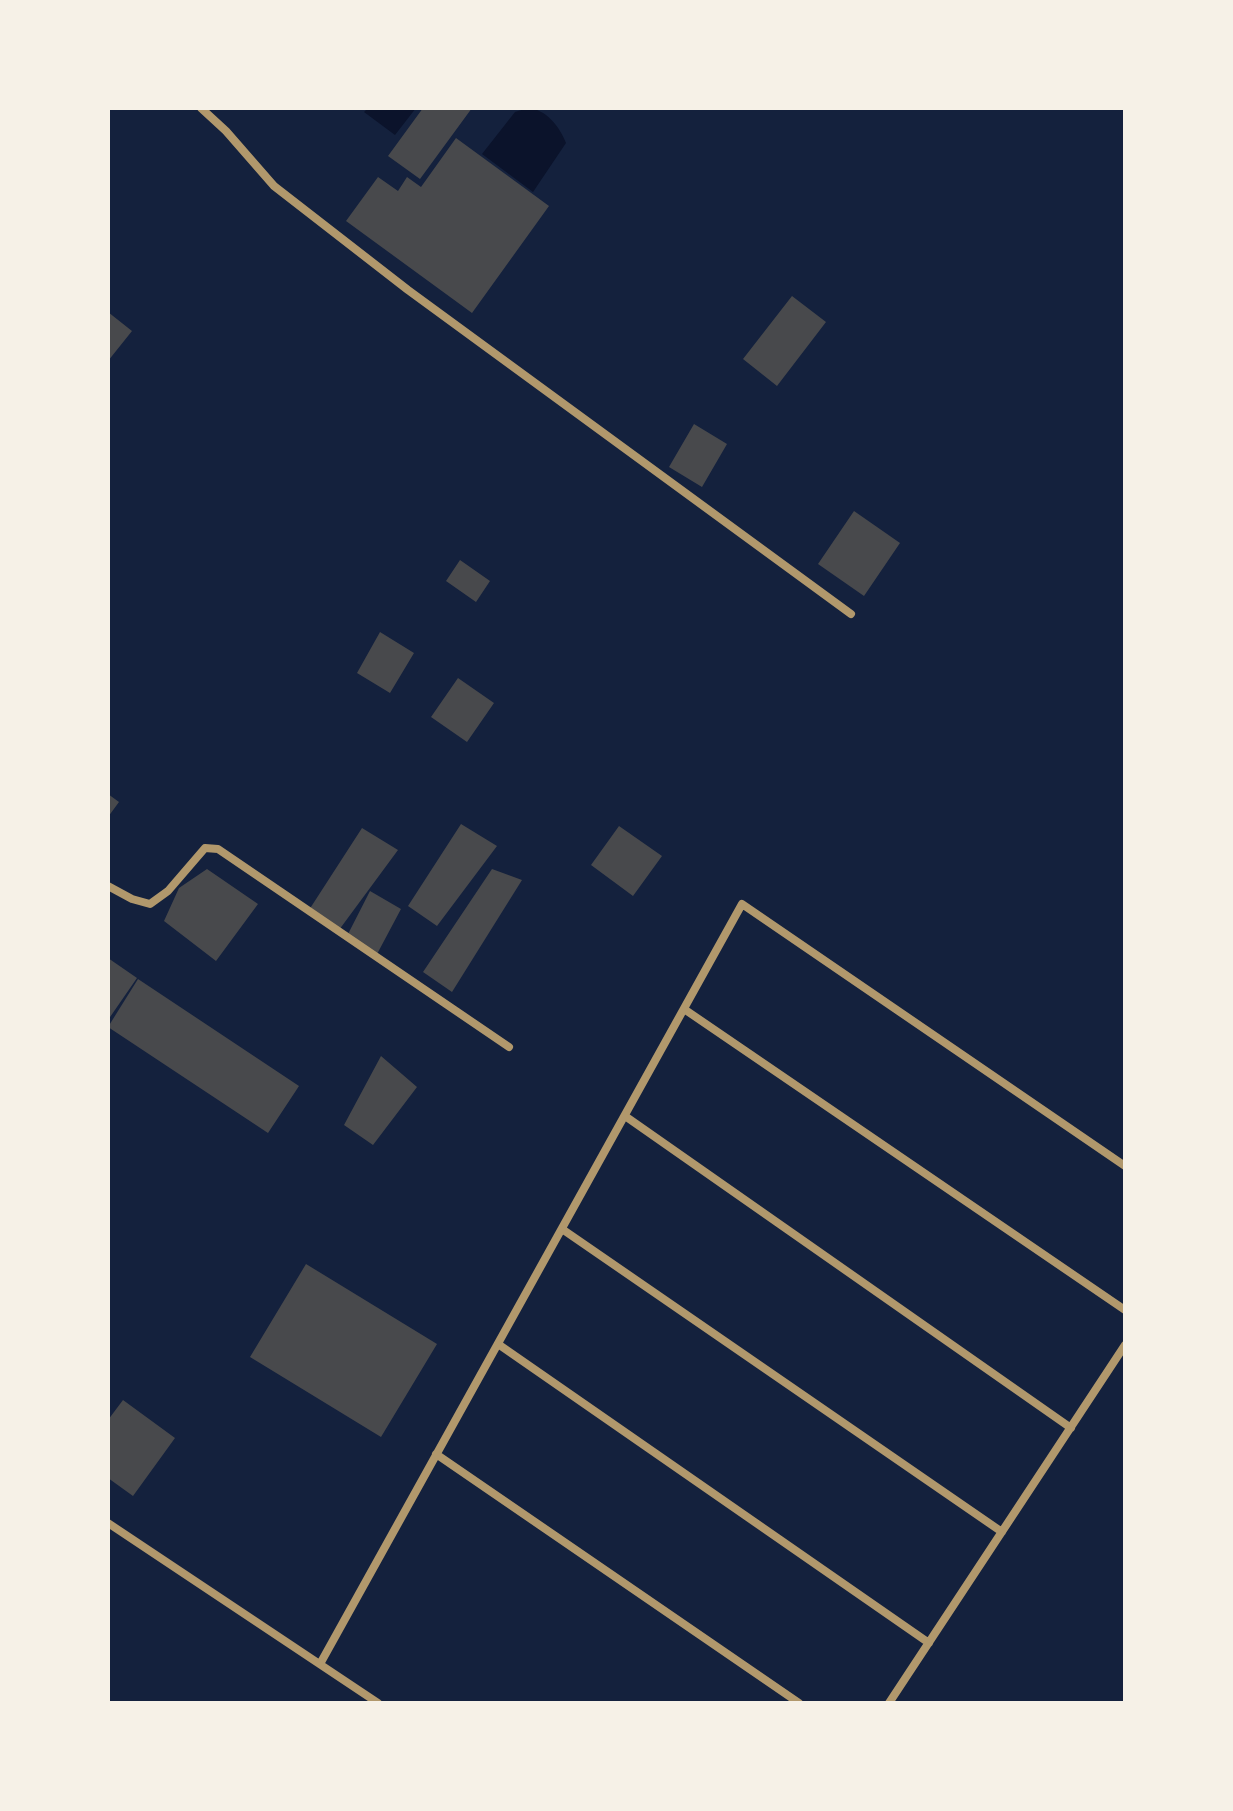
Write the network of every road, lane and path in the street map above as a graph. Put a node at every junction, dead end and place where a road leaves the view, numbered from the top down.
1 (201, 108) edge
2 (851, 614) dead end
3 (108, 886) edge
4 (684, 1009) junction
5 (509, 1047) dead end
6 (625, 1116) junction
7 (1125, 1166) edge
8 (562, 1229) junction
9 (1125, 1310) edge
10 (498, 1344) junction
11 (1125, 1345) edge
12 (1071, 1428) junction
13 (436, 1454) junction
14 (108, 1523) edge
15 (1002, 1532) junction
16 (929, 1643) junction
17 (320, 1664) junction
18 (378, 1703) edge
19 (799, 1703) edge
20 (889, 1703) edge

1 - 2 street
3 - 5 street
4 - 6 street
4 - 7 street
4 - 9 street
6 - 8 street
6 - 12 street
8 - 10 street
8 - 15 street
10 - 13 street
10 - 16 street
11 - 12 street
12 - 15 street
13 - 17 street
13 - 19 street
14 - 17 street
15 - 16 street
16 - 20 street
17 - 18 street

